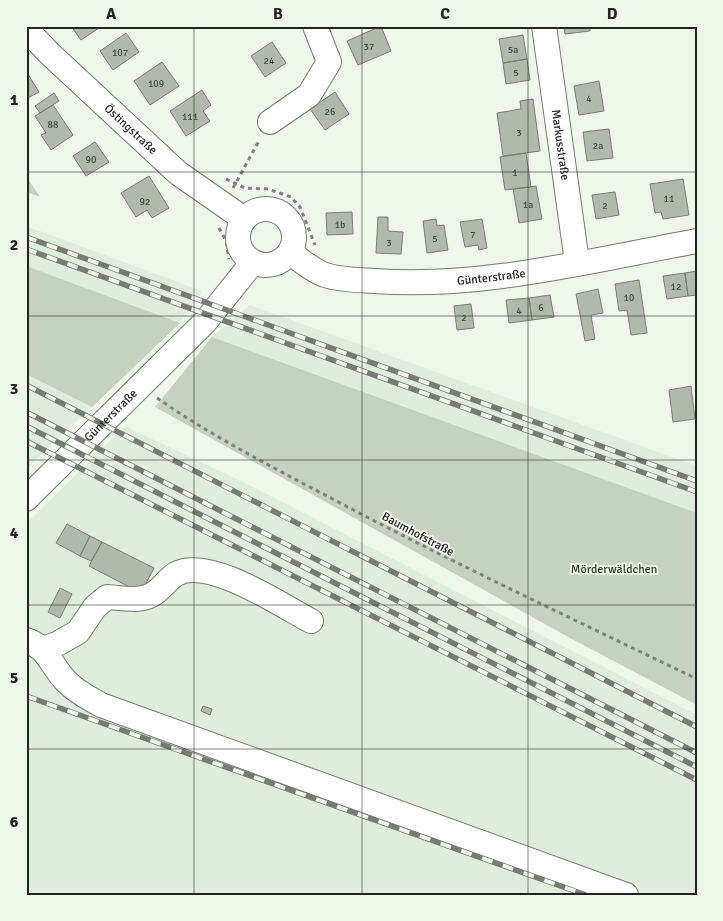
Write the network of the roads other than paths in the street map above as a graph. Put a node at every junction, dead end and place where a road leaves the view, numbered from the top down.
1 (315, 26) edge
2 (544, 26) edge
3 (26, 29) edge
4 (270, 122) road end
5 (244, 219) junction
6 (697, 241) edge
7 (290, 252) junction
8 (254, 262) junction
9 (577, 262) junction
10 (26, 499) edge
11 (311, 621) dead end
12 (34, 644) edge
13 (626, 895) edge

1 - 4 street
2 - 9 street, Markusstraße
3 - 5 street, Östingstraße
5 - 7 street
5 - 8 street
6 - 9 street, Günterstraße
7 - 8 street
7 - 9 street, Günterstraße
8 - 10 street, Günterstraße
11 - 12 street
12 - 13 street

